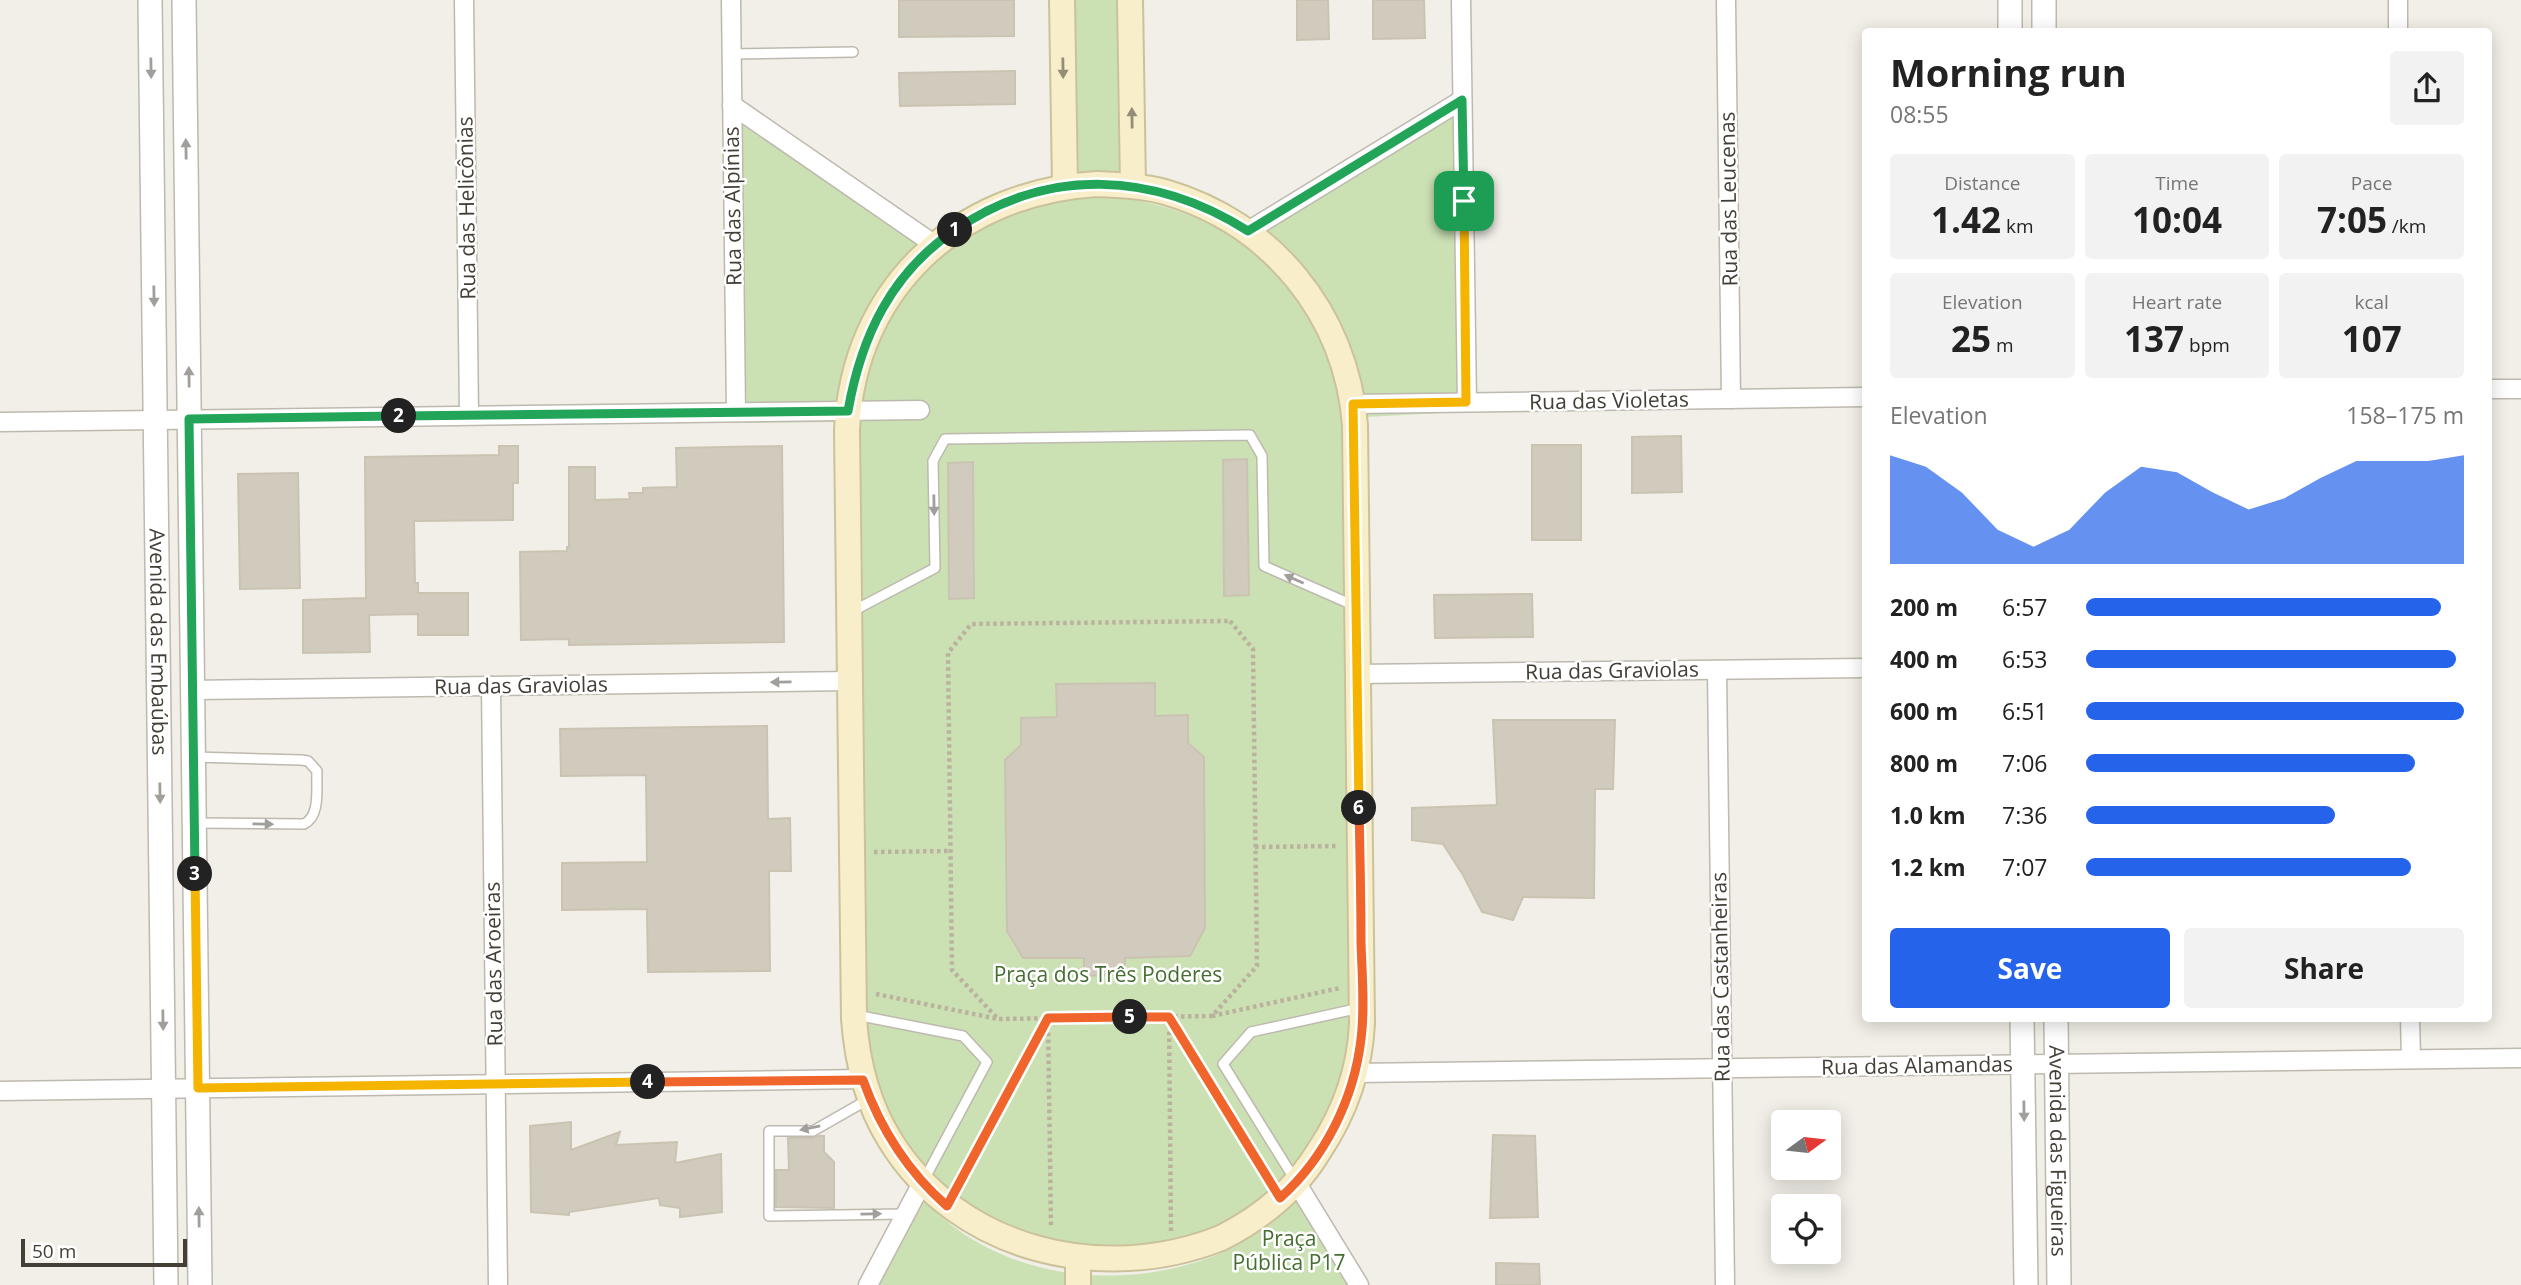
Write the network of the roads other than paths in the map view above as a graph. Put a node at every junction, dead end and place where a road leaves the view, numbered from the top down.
1 (150, 0) edge
2 (184, 0) edge
3 (464, 0) edge
4 (731, 0) edge
5 (1062, 0) edge
6 (1130, 0) edge
7 (1461, 0) edge
8 (1726, 0) edge
9 (2010, 0) edge
10 (2043, 0) edge
11 (2398, 0) edge
12 (2010, 28) edge
13 (2044, 28) edge
14 (2398, 28) edge
15 (853, 52) dead end
16 (731, 54) junction
17 (1462, 100) junction
18 (732, 105) junction
19 (1065, 186) junction
20 (1133, 186) junction
21 (1248, 231) junction
22 (935, 245) junction
23 (2492, 389) edge
24 (2521, 389) edge
25 (1862, 397) edge
26 (1731, 399) junction
27 (1466, 402) junction
28 (1353, 404) junction
29 (920, 410) dead end
30 (848, 411) junction
31 (736, 412) junction
32 (469, 415) junction
33 (189, 419) junction
34 (155, 420) junction
35 (0, 422) edge
36 (1357, 607) junction
37 (849, 613) junction
38 (1862, 668) edge
39 (1717, 670) junction
40 (1358, 674) junction
41 (850, 681) junction
42 (491, 686) junction
43 (192, 690) junction
44 (193, 757) junction
45 (195, 823) junction
46 (1362, 1007) junction
47 (854, 1014) junction
48 (2022, 1022) edge
49 (2056, 1022) edge
50 (2410, 1022) edge
51 (2521, 1058) edge
52 (2411, 1059) junction
53 (2023, 1064) junction
54 (2057, 1064) junction
55 (1722, 1068) junction
56 (1355, 1073) junction
57 (496, 1084) junction
58 (164, 1088) junction
59 (198, 1088) junction
60 (867, 1089) junction
61 (0, 1091) edge
62 (922, 1183) junction
63 (1288, 1190) junction
64 (906, 1214) junction
65 (1078, 1274) edge
66 (166, 1285) edge
67 (200, 1285) edge
68 (498, 1285) edge
69 (868, 1285) edge
70 (1359, 1285) edge
71 (1725, 1285) edge
72 (2026, 1285) edge
73 (2059, 1285) edge

1 -> 34 street, Avenida das Embaúbas
33 -> 2 street, Avenida das Embaúbas
3 - 32 street, Rua das Helicônias
4 - 16 street, Rua das Alpínias
5 -> 19 main road
20 -> 6 main road
7 - 17 street
8 - 26 street, Rua das Leucenas
9 - 12 street
10 - 13 street
11 - 14 street
15 - 16 lane
16 - 18 street, Rua das Alpínias
17 - 21 street
17 - 27 street
18 - 22 street
18 - 31 street, Rua das Alpínias
19 - 20 main road
19 - 22 main road
20 - 21 main road
21 - 28 main road
22 - 30 main road
23 - 24 street
25 - 26 street, Rua das Violetas
26 - 27 street, Rua das Violetas
27 - 28 street, Rua das Violetas
28 - 36 main road
29 - 30 street
30 - 31 street
30 - 37 main road
31 - 32 street
32 - 33 street
33 - 34 street
33 - 43 street, Avenida das Embaúbas
34 - 35 street
34 -> 58 street, Avenida das Embaúbas
36 -> 37 lane
36 - 40 main road
37 - 41 main road
38 - 39 street, Rua das Graviolas
39 - 40 street, Rua das Graviolas
39 - 55 street, Rua das Castanheiras
40 - 46 main road
41 -> 42 street, Rua das Graviolas
41 - 47 main road
42 - 43 street, Rua das Graviolas
42 - 57 street, Rua das Aroeiras
43 - 44 street, Avenida das Embaúbas
44 - 45 street, Avenida das Embaúbas
45 -> 44 lane
45 - 59 street, Avenida das Embaúbas
46 - 56 main road
46 - 63 lane
47 - 60 main road
47 - 62 lane
48 - 53 street, Avenida das Figueiras
49 - 54 street, Avenida das Figueiras
50 - 52 street
51 - 52 street, Rua das Alamandas
52 - 54 street, Rua das Alamandas
53 - 54 street, Rua das Alamandas
53 - 55 street, Rua das Alamandas
53 -> 72 street, Avenida das Figueiras
54 - 73 street, Avenida das Figueiras
55 - 56 street, Rua das Alamandas
55 - 71 street, Rua das Castanheiras
56 - 63 main road
57 - 59 street
57 - 60 street
57 - 68 street, Rua das Aroeiras
58 - 59 street
58 - 61 street
58 - 66 street, Avenida das Embaúbas
67 -> 59 street, Avenida das Embaúbas
60 - 62 main road
60 -> 64 lane
62 - 64 street
62 - 65 main road
63 - 65 main road
63 - 70 street
64 - 69 street

